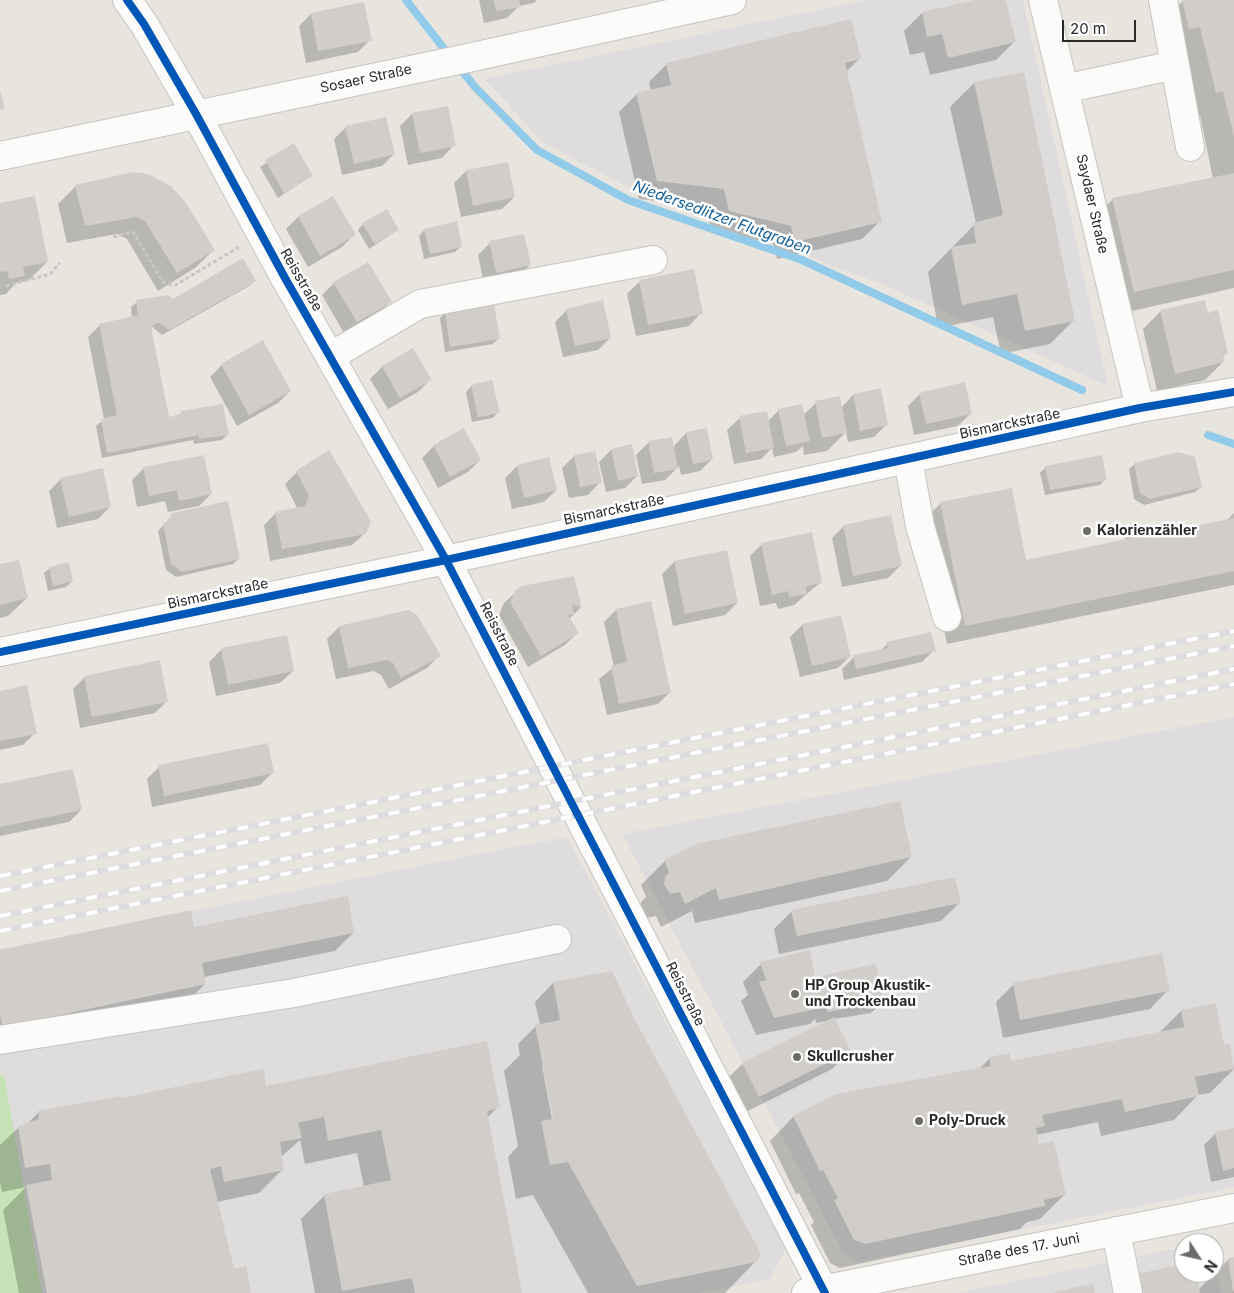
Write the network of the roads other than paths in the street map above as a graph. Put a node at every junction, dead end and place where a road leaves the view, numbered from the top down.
1 (127, 0) edge
2 (732, 0) edge
3 (1043, 0) edge
4 (1164, 0) edge
5 (1175, 64) junction
6 (1064, 89) junction
7 (196, 114) junction
8 (1190, 147) dead end
9 (0, 156) edge
10 (653, 260) dead end
11 (331, 356) junction
12 (1234, 392) edge
13 (1140, 408) junction
14 (908, 459) junction
15 (446, 560) junction
16 (946, 617) dead end
17 (0, 652) edge
18 (557, 939) dead end
19 (0, 1040) edge
20 (1234, 1208) edge
21 (1116, 1231) junction
22 (818, 1292) edge
23 (1128, 1293) edge

1 - 7 street, Reisstraße
2 - 7 street, Sosaer Straße
3 - 6 street, Saydaer Straße
4 - 5 street
5 - 6 street
5 - 8 street
6 - 13 street, Saydaer Straße
7 - 9 street, Sosaer Straße
7 - 11 street, Reisstraße
10 - 11 street
11 - 15 street, Reisstraße
12 - 13 street, Bismarckstraße
13 - 14 street, Bismarckstraße
14 - 15 street, Bismarckstraße
14 - 16 street
15 - 17 street, Bismarckstraße
15 - 22 street, Reisstraße
18 - 19 street
20 - 21 street, Straße des 17. Juni
21 - 22 street, Straße des 17. Juni
21 - 23 street

